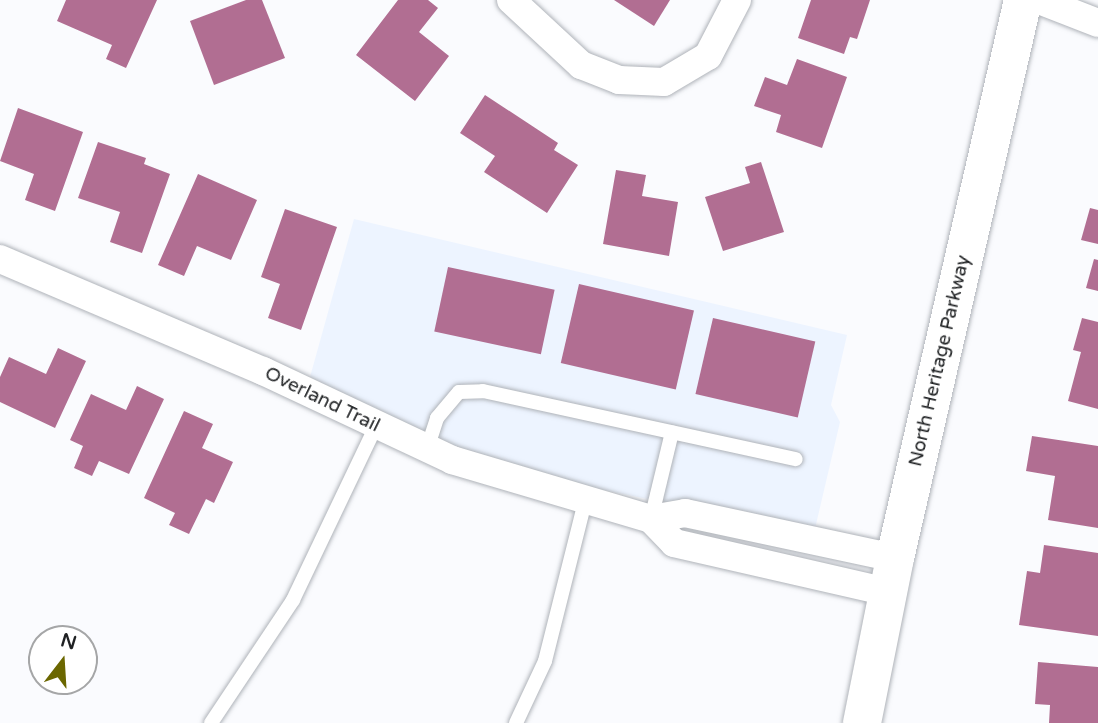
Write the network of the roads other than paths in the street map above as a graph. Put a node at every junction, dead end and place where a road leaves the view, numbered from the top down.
1 (510, 0) edge
2 (737, 0) edge
3 (1023, 0) edge
4 (1039, 0) edge
5 (1098, 23) edge
6 (0, 259) edge
7 (376, 426) junction
8 (672, 432) junction
9 (427, 449) junction
10 (796, 458) dead end
11 (586, 498) junction
12 (651, 519) junction
13 (892, 575) junction
14 (211, 723) edge
15 (516, 723) edge
16 (862, 723) edge

1 - 2 street
3 - 13 main road, North Heritage Parkway
4 - 5 street
6 - 7 street, Overland Trail
7 - 9 street, Overland Trail
7 - 14 lane
8 - 9 lane
8 - 10 lane
8 - 12 lane
9 - 11 street, Overland Trail
11 - 12 street, Overland Trail
11 - 15 lane
12 - 13 street, Overland Trail
13 - 16 main road, North Heritage Parkway

